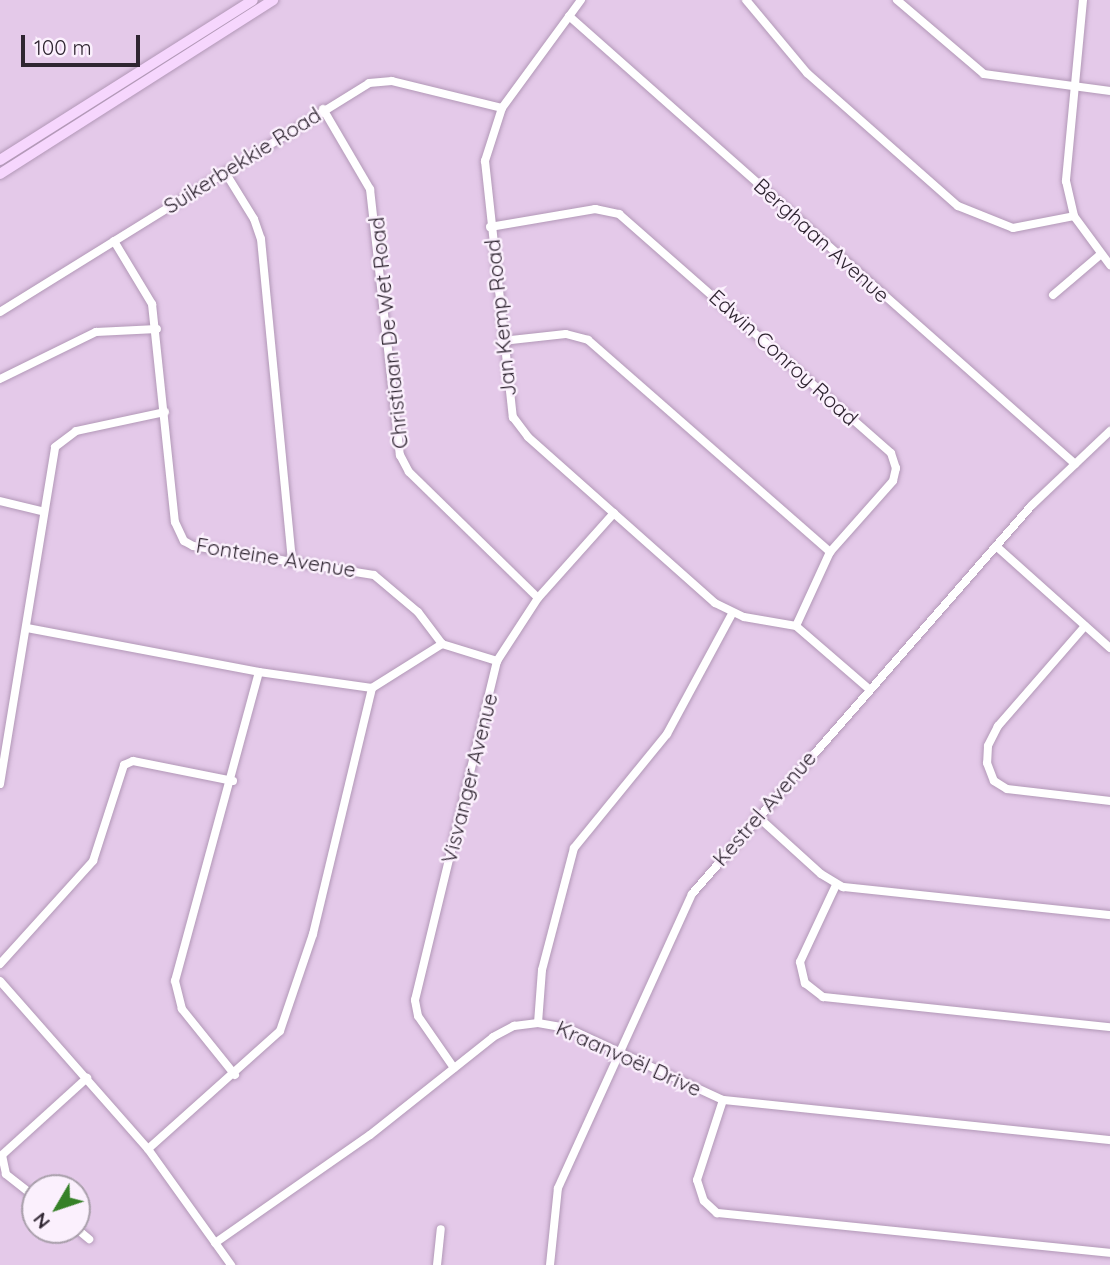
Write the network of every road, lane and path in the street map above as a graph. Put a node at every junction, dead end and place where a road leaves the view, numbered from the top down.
1 (253, 0) edge
2 (273, 0) edge
3 (581, 0) edge
4 (746, 0) edge
5 (897, 0) edge
6 (1083, 0) edge
7 (569, 16) junction
8 (1075, 89) junction
9 (1110, 91) edge
10 (502, 108) junction
11 (323, 109) junction
12 (0, 158) edge
13 (225, 172) junction
14 (0, 174) edge
15 (1074, 216) junction
16 (490, 227) junction
17 (114, 241) junction
18 (1101, 254) junction
19 (1110, 265) edge
20 (1053, 295) dead end
21 (0, 312) edge
22 (157, 329) junction
23 (502, 341) junction
24 (0, 379) edge
25 (165, 412) junction
26 (1110, 431) edge
27 (1074, 464) junction
28 (0, 502) edge
29 (41, 511) junction
30 (614, 513) junction
31 (996, 546) junction
32 (830, 552) junction
33 (292, 559) junction
34 (538, 598) junction
35 (732, 614) junction
36 (796, 626) junction
37 (1085, 626) junction
38 (27, 628) junction
39 (442, 645) junction
40 (1110, 648) edge
41 (497, 660) junction
42 (259, 672) junction
43 (372, 688) junction
44 (869, 689) junction
45 (233, 781) junction
46 (0, 784) edge
47 (1110, 801) edge
48 (757, 816) junction
49 (836, 885) junction
50 (1110, 915) edge
51 (0, 964) edge
52 (0, 981) edge
53 (538, 1023) junction
54 (1110, 1027) edge
55 (618, 1051) junction
56 (454, 1068) junction
57 (235, 1075) junction
58 (87, 1078) junction
59 (723, 1100) junction
60 (1110, 1140) edge
61 (148, 1150) junction
62 (21, 1186) edge
63 (441, 1229) dead end
64 (215, 1242) junction
65 (1110, 1254) edge
66 (231, 1265) edge
67 (437, 1265) edge
68 (550, 1265) edge

1 - 12 main road
2 - 14 main road
3 - 7 street, Jan Kemp Road
4 - 15 street
5 - 8 street
6 - 8 street
7 - 10 street, Jan Kemp Road
7 - 27 street, Berghaan Avenue
8 - 9 street
8 - 15 street
10 - 11 street, Suikerbekkie Road
10 - 16 street, Jan Kemp Road
11 - 13 street, Suikerbekkie Road
11 - 34 street, Christiaan De Wet Road
13 - 17 street, Suikerbekkie Road
13 - 33 street
15 - 18 street
16 - 23 street, Jan Kemp Road
16 - 32 street, Edwin Conroy Road
17 - 21 street, Suikerbekkie Road
17 - 22 street, Fonteine Avenue
18 - 19 street
18 - 20 street
22 - 24 street
22 - 25 street, Fonteine Avenue
23 - 30 street, Jan Kemp Road
23 - 32 street
25 - 29 street
25 - 33 street, Fonteine Avenue
26 - 27 street, Kestrel Avenue
27 - 31 street, Kestrel Avenue
28 - 29 street
29 - 38 street
30 - 34 street, Visvanger Avenue
30 - 35 street, Jan Kemp Road
31 - 37 street
31 - 44 street, Kestrel Avenue
32 - 36 street, Edwin Conroy Road
33 - 39 street, Fonteine Avenue
34 - 41 street, Visvanger Avenue
35 - 36 street, Jan Kemp Road
35 - 53 street
36 - 44 street
37 - 40 street
37 - 47 street
38 - 42 street
38 - 46 street
39 - 41 street
39 - 43 street
41 - 56 street, Visvanger Avenue
42 - 43 street
42 - 45 street
43 - 57 street
44 - 48 street, Kestrel Avenue
45 - 51 street
45 - 57 street
48 - 49 street
48 - 55 street, Kestrel Avenue
49 - 50 street
49 - 54 street
52 - 58 street
53 - 55 street, Kraanvoël Drive
53 - 56 street, Kraanvoël Drive
55 - 59 street, Kraanvoël Drive
55 - 68 street, Kestrel Avenue
56 - 64 street, Kraanvoël Drive
57 - 61 street
58 - 61 street
58 - 62 street
59 - 60 street, Kraanvoël Drive
59 - 65 street
61 - 64 street
63 - 67 street
64 - 66 street

